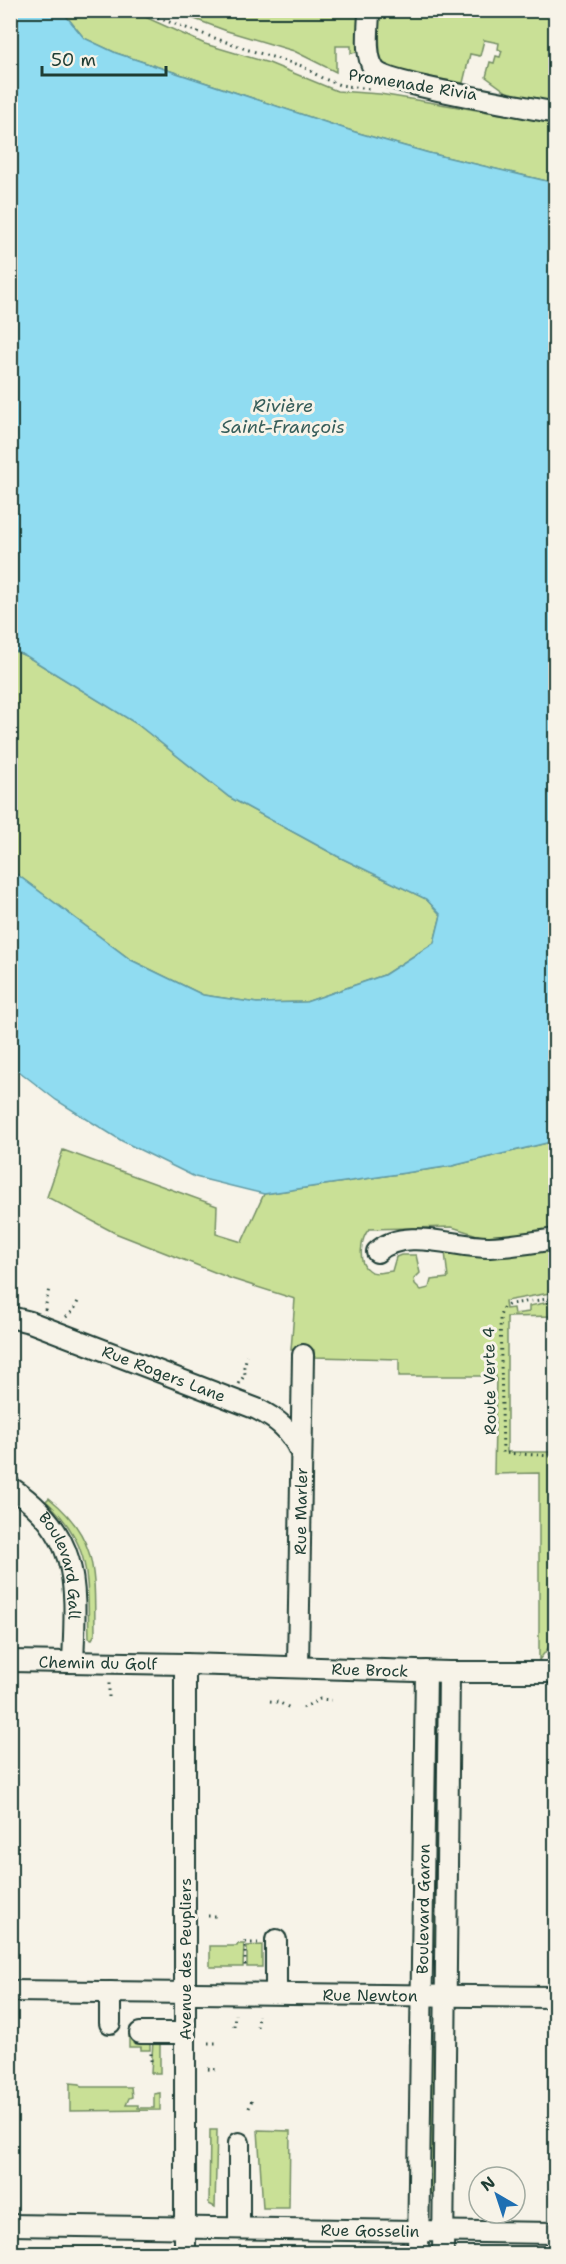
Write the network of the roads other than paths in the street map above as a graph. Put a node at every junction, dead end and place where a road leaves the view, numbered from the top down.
1 (369, 10) edge
2 (555, 113) edge
3 (555, 1239) edge
4 (377, 1252) dead end
5 (10, 1317) edge
6 (303, 1355) dead end
7 (300, 1451) junction
8 (10, 1487) edge
9 (10, 1661) edge
10 (73, 1662) junction
11 (185, 1664) junction
12 (298, 1667) junction
13 (426, 1671) junction
14 (450, 1672) junction
15 (555, 1672) edge
16 (269, 1942) road end
17 (10, 1991) edge
18 (110, 1992) junction
19 (185, 1992) junction
20 (276, 1993) junction
21 (421, 1995) junction
22 (446, 1995) junction
23 (555, 1997) edge
24 (110, 2023) dead end
25 (140, 2033) dead end
26 (185, 2033) junction
27 (239, 2143) dead end
28 (10, 2225) edge
29 (185, 2228) junction
30 (239, 2228) junction
31 (418, 2230) junction
32 (443, 2231) junction
33 (555, 2233) edge
34 (185, 2253) edge
35 (418, 2253) edge
36 (443, 2253) edge

1 - 2 street
3 - 4 street
5 - 7 street, Rue Rogers Lane
6 - 7 street, Rue Marler
7 - 12 street, Rue Marler
8 - 10 street, Boulevard Gall
9 - 10 street, Chemin du Golf
10 - 11 street, Chemin du Golf
11 - 12 street, Rue Brock
11 - 19 street, Avenue des Peupliers
12 - 13 street, Rue Brock
13 - 14 street, Rue Brock
13 - 21 street, Boulevard Garon
14 - 15 street, Rue Brock
14 - 22 street, Boulevard Garon
16 - 20 street
17 - 18 street, Rue Newton
18 - 19 street, Rue Newton
18 - 24 street
19 - 20 street, Rue Newton
19 - 26 street, Avenue des Peupliers
20 - 21 street, Rue Newton
21 - 22 street, Rue Newton
21 - 31 street, Boulevard Garon
22 - 23 street, Rue Newton
22 - 32 street, Boulevard Garon
25 - 26 street
26 - 29 street, Avenue des Peupliers
27 - 30 street
28 - 29 street, Rue Gosselin
29 - 30 street, Rue Gosselin
29 - 34 street, Avenue des Peupliers
30 - 31 street, Rue Gosselin
31 - 32 street, Rue Gosselin
31 - 35 street, Boulevard Garon
32 - 33 street, Rue Gosselin
32 - 36 street, Boulevard Garon

